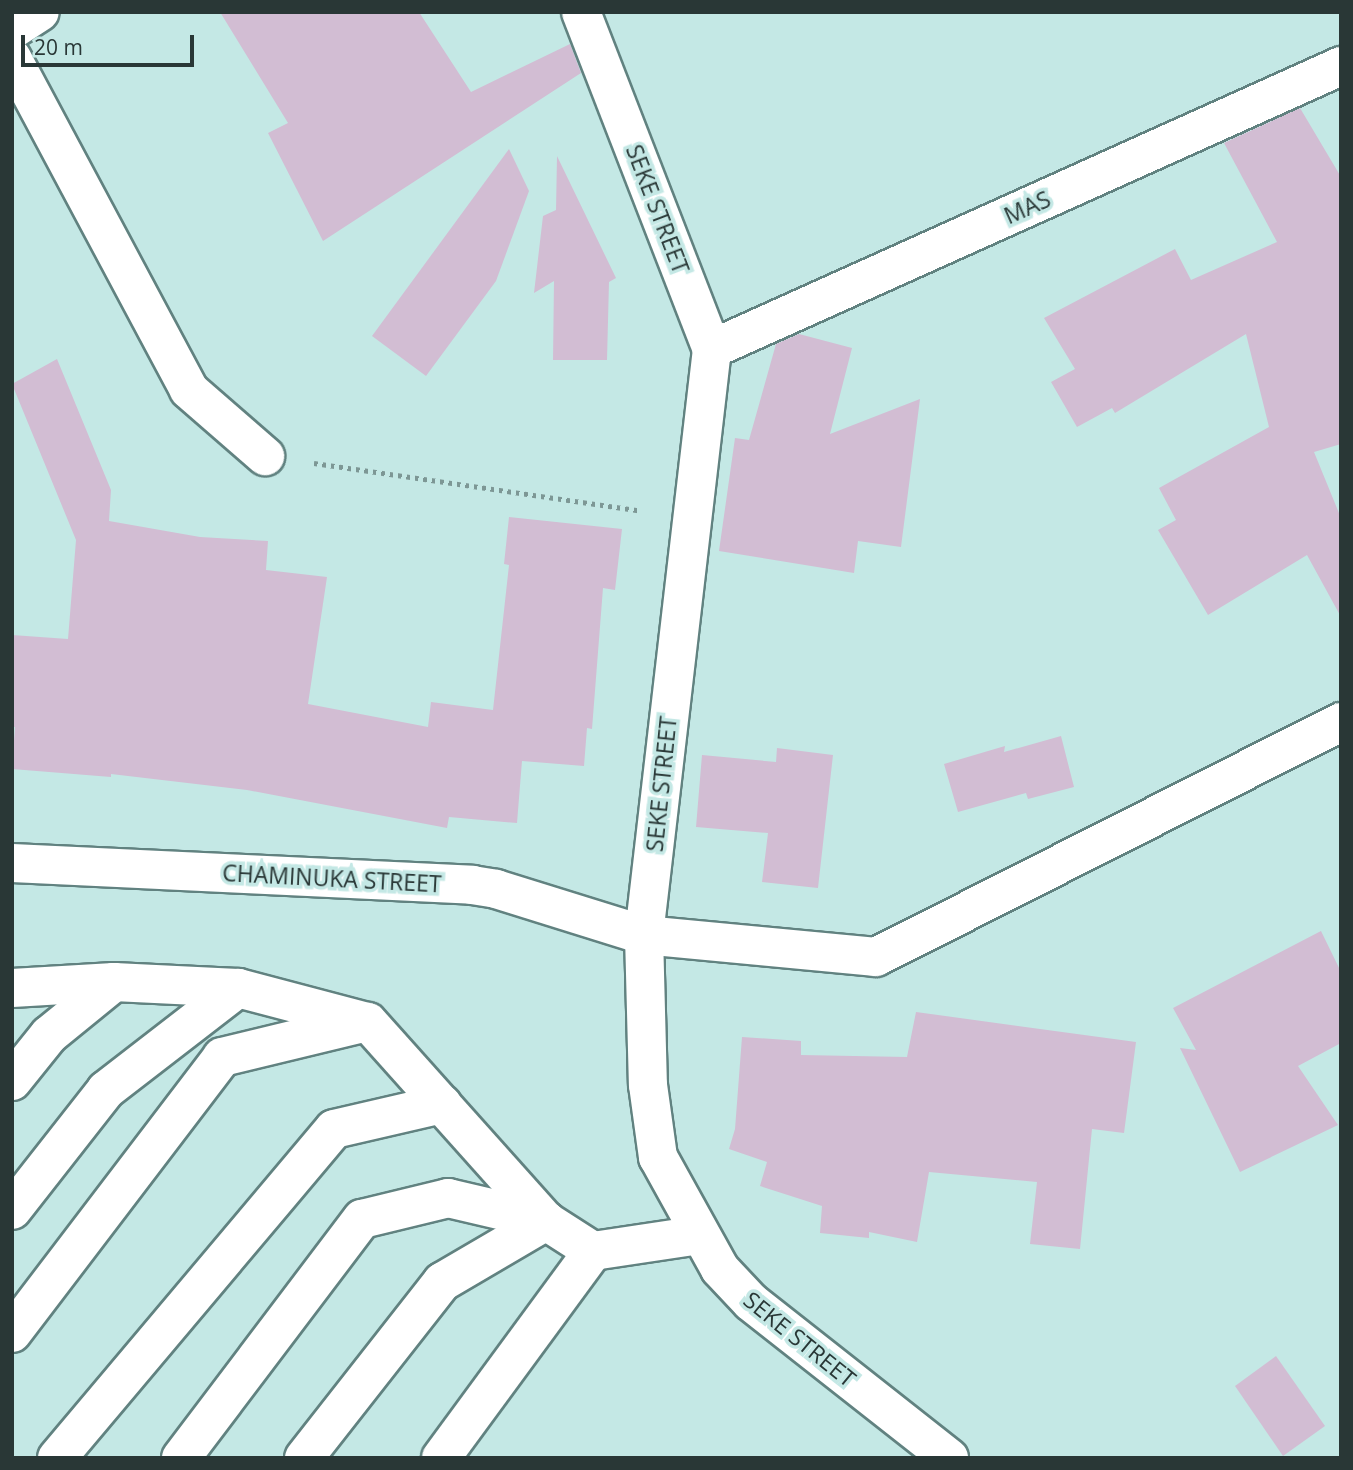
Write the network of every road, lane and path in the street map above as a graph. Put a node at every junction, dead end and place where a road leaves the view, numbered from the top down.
1 (40, 12) edge
2 (581, 12) edge
3 (12, 30) edge
4 (12, 58) edge
5 (1341, 66) edge
6 (712, 349) junction
7 (265, 456) joint
8 (691, 518) junction
9 (1341, 722) edge
10 (12, 863) edge
11 (644, 935) junction
12 (114, 982) junction
13 (12, 988) edge
14 (238, 988) junction
15 (368, 1022) junction
16 (12, 1081) edge
17 (442, 1104) junction
18 (12, 1210) edge
19 (546, 1221) junction
20 (700, 1236) junction
21 (593, 1251) junction
22 (12, 1333) edge
23 (57, 1458) edge
24 (181, 1458) edge
25 (304, 1458) edge
26 (441, 1458) edge
27 (949, 1458) edge

1 - 3 street
2 - 6 street, SEKE STREET
4 - 7 street
5 - 6 street, MAS
6 - 8 street, SEKE STREET
7 - 8 path
8 - 11 street, SEKE STREET
9 - 11 street, CHAMINUKA STREET
10 - 11 street, CHAMINUKA STREET
11 - 20 street, SEKE STREET
12 - 13 street
12 - 14 street
12 - 16 street
14 - 15 street
14 - 18 street
15 - 17 street
15 - 22 street
17 - 19 street
17 - 23 street
19 - 21 street
19 - 24 street
19 - 25 street
20 - 21 street
20 - 27 street, SEKE STREET
21 - 26 street

